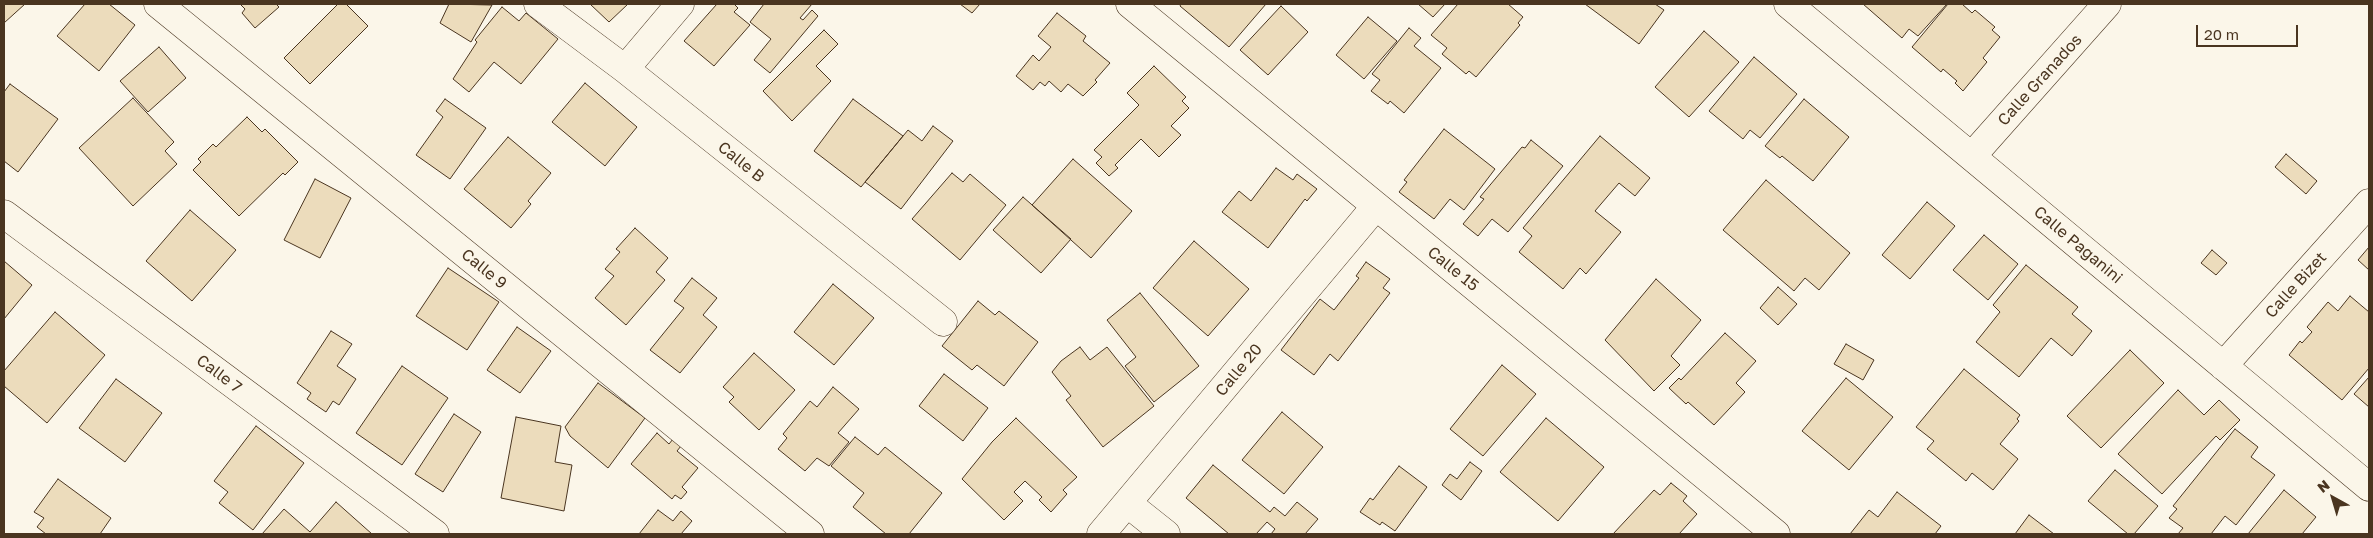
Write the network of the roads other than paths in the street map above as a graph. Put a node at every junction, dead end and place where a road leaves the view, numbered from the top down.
1 (158, 4) edge
2 (538, 4) edge
3 (680, 4) edge
4 (1130, 4) edge
5 (1788, 4) edge
6 (2107, 4) edge
7 (625, 69) junction
8 (1972, 156) junction
9 (2369, 203) edge
10 (1376, 206) junction
11 (4, 214) edge
12 (943, 322) dead end
13 (2223, 366) junction
14 (2369, 487) edge
15 (1127, 503) junction
16 (435, 534) edge
17 (810, 534) edge
18 (1102, 534) edge
19 (1166, 534) edge
20 (1776, 534) edge

1 - 17 street, Calle 9
2 - 7 street, Calle B
3 - 7 street
4 - 10 street, Calle 15
5 - 8 street, Calle Paganini
6 - 8 street, Calle Granados
7 - 12 street, Calle B
8 - 13 street, Calle Paganini
9 - 13 street, Calle Bizet
10 - 15 street, Calle 20
10 - 20 street, Calle 15
11 - 16 street, Calle 7
13 - 14 street, Calle Paganini
15 - 18 street, Calle 20
15 - 19 street

